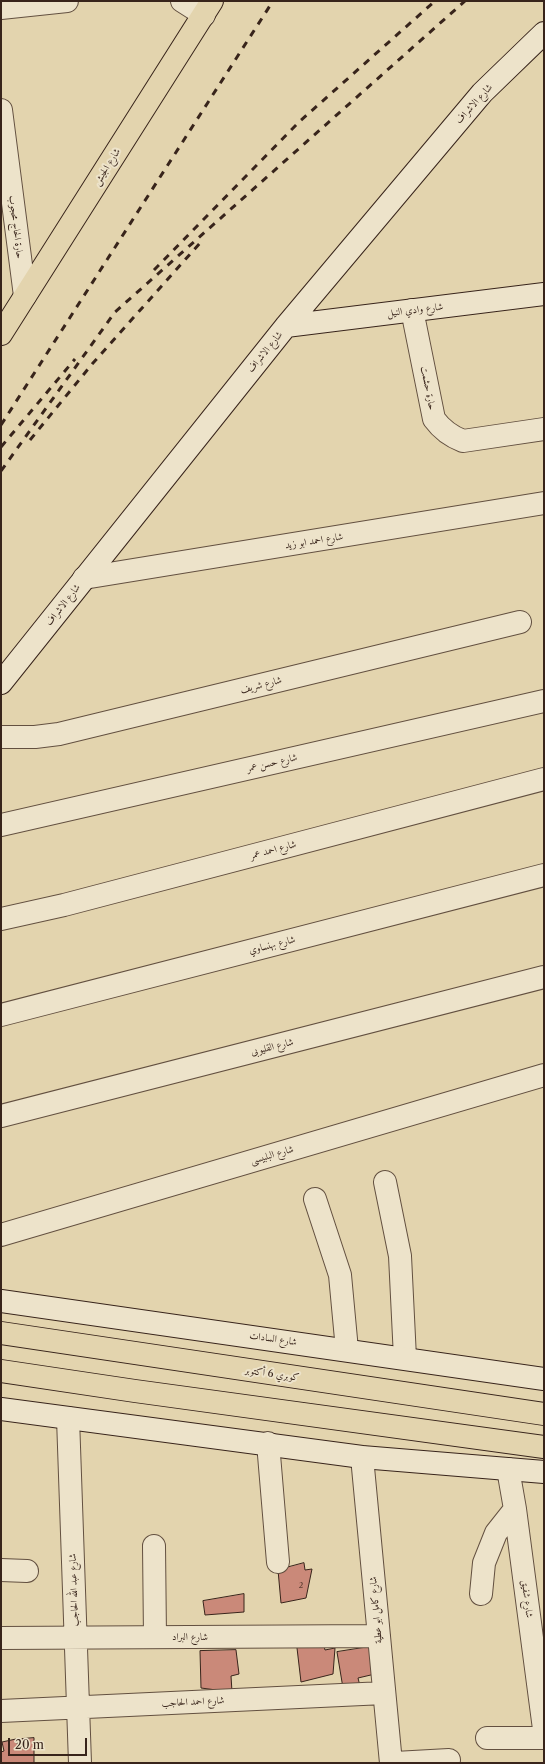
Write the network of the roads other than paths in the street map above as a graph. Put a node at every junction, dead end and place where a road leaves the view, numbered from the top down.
1 (67, 1) edge
2 (182, 1) edge
3 (1, 8) edge
4 (208, 8) edge
5 (544, 33) edge
6 (1, 110) edge
7 (3, 149) edge
8 (544, 294) edge
9 (25, 296) junction
10 (412, 310) junction
11 (286, 326) junction
12 (1, 334) edge
13 (544, 429) edge
14 (544, 504) edge
15 (84, 578) junction
16 (520, 622) dead end
17 (1, 683) edge
18 (544, 701) edge
19 (1, 737) edge
20 (544, 779) edge
21 (1, 826) edge
22 (544, 875) edge
23 (1, 919) edge
24 (544, 977) edge
25 (1, 1015) edge
26 (544, 1075) edge
27 (1, 1116) edge
28 (385, 1182) dead end
29 (315, 1199) dead end
30 (1, 1235) edge
31 (1, 1301) edge
32 (1, 1333) edge
33 (347, 1350) junction
34 (405, 1358) junction
35 (1, 1371) edge
36 (544, 1379) edge
37 (1, 1409) edge
38 (544, 1414) edge
39 (68, 1418) junction
40 (268, 1443) junction
41 (544, 1447) edge
42 (362, 1457) junction
43 (508, 1469) junction
44 (544, 1472) edge
45 (516, 1509) junction
46 (154, 1546) dead end
47 (278, 1562) dead end
48 (1, 1570) edge
49 (27, 1571) dead end
50 (480, 1594) dead end
51 (379, 1636) junction
52 (155, 1637) junction
53 (1, 1638) edge
54 (76, 1638) junction
55 (384, 1693) junction
56 (78, 1707) junction
57 (1, 1711) edge
58 (544, 1728) edge
59 (488, 1738) dead end
60 (544, 1738) edge
61 (449, 1760) dead end
62 (80, 1763) edge
63 (391, 1763) edge
64 (395, 1763) edge

1 - 3 street
2 - 4 street
4 - 9 main road, شارع الجيش
5 - 11 street, شارع الاشراف
6 - 7 street, حارة الحاج محجوب
7 - 9 street, حارة الحاج محجوب
8 - 10 street, شارع وادي النيل
9 - 12 main road, شارع الجيش
10 - 11 street, شارع وادي النيل
10 - 13 street, حارة حشمت
11 - 15 street, شارع الاشراف
14 - 15 street, شارع احمد ابو زيد
15 - 17 street, شارع الاشراف
16 - 19 street, شارع شريف
18 - 21 street, شارع حسن عمر
20 - 23 street, شارع احمد عمر
22 - 25 street, شارع بهنساوي
24 - 27 street, شارع القليوبى
26 - 30 street, شارع البلبيسى
28 - 34 street
29 - 33 street
31 - 33 street, شارع السادات
32 - 38 main road, كوبري 6 أكتوبر
33 - 34 street, شارع السادات
34 - 36 street, شارع السادات
35 - 41 main road
37 - 39 street
39 - 40 street
39 - 54 street, شارع عبد الله الحاجب
40 - 42 street
40 - 47 street
42 - 43 street
42 - 51 street, شارع كامل ابو عطية
43 - 44 street
43 - 45 street, شارع شفيق
45 - 50 street
45 - 58 street, شارع شفيق
46 - 52 street
48 - 49 street
51 - 52 street, شارع البراد
51 - 55 street, شارع كامل ابو عطية
52 - 54 street, شارع البراد
53 - 54 street, شارع البراد
54 - 56 street, شارع عبد الله الحاجب
55 - 56 street, شارع احمد الحاجب
55 - 63 street, شارع كامل ابو عطية
56 - 57 street, شارع احمد الحاجب
56 - 62 street, شارع عبد الله الحاجب
59 - 60 street
61 - 64 street

